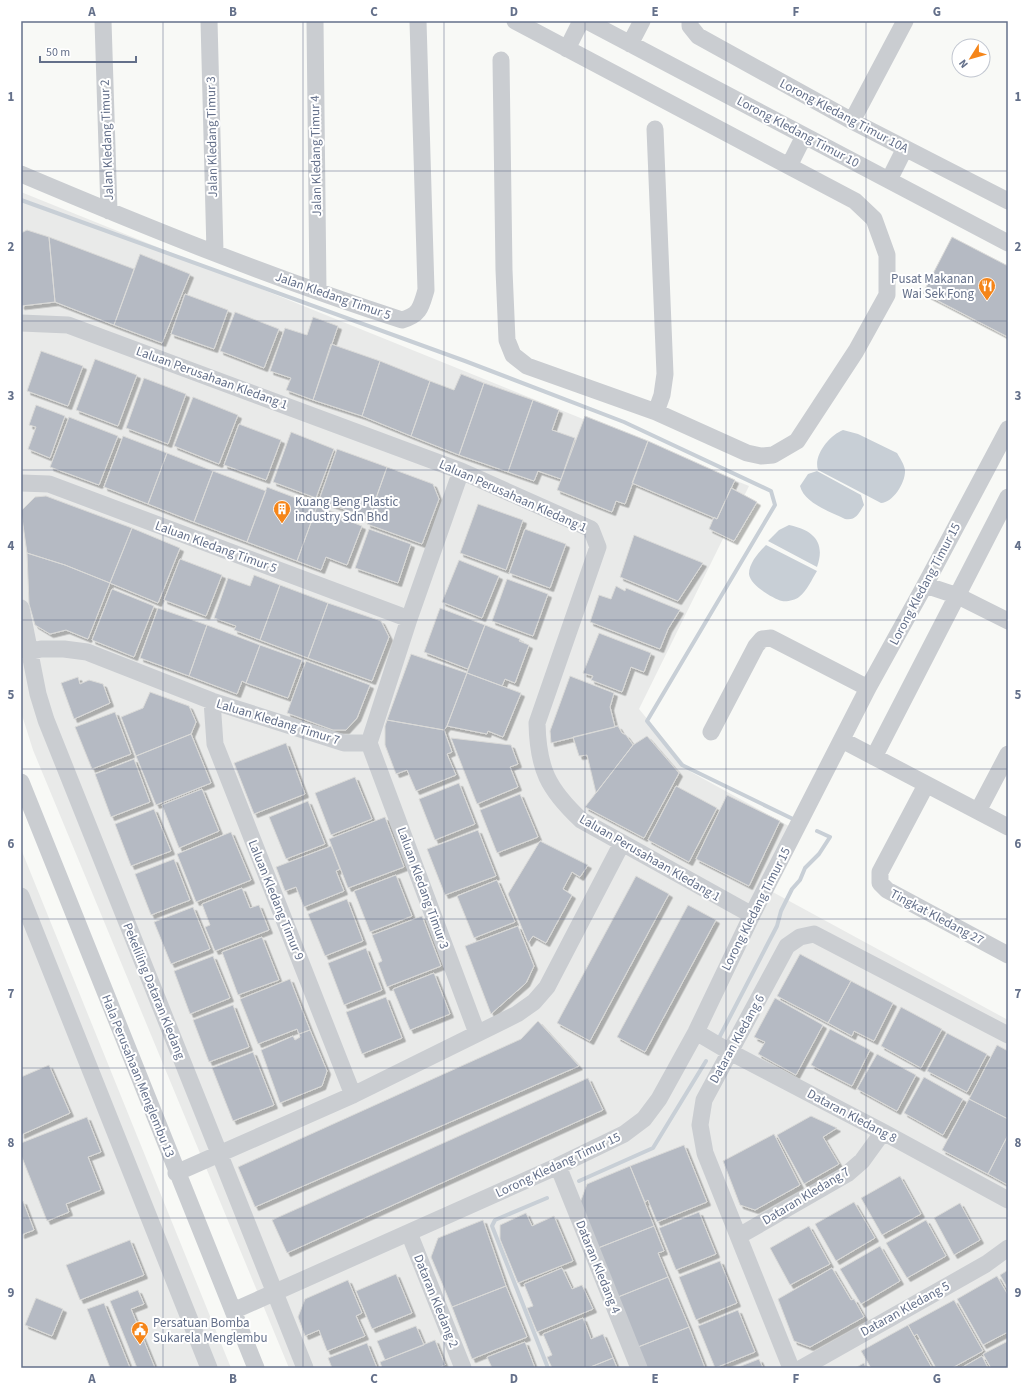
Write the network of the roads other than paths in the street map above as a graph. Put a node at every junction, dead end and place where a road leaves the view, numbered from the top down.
1 (103, 21) edge
2 (209, 21) edge
3 (315, 21) edge
4 (418, 21) edge
5 (515, 21) edge
6 (581, 21) edge
7 (588, 21) edge
8 (642, 21) edge
9 (690, 21) edge
10 (905, 21) edge
11 (630, 44) junction
12 (567, 49) junction
13 (501, 60) dead end
14 (852, 121) junction
15 (655, 129) dead end
16 (804, 136) junction
17 (905, 148) junction
18 (789, 166) junction
19 (21, 174) edge
20 (889, 180) junction
21 (1008, 201) edge
22 (109, 211) junction
23 (1008, 243) edge
24 (214, 252) junction
25 (318, 291) junction
26 (21, 323) edge
27 (656, 412) junction
28 (1008, 429) edge
29 (461, 471) junction
30 (21, 483) edge
31 (1008, 497) edge
32 (925, 585) junction
33 (958, 596) junction
34 (21, 608) edge
35 (409, 619) junction
36 (1008, 621) edge
37 (28, 652) junction
38 (868, 688) junction
39 (212, 701) junction
40 (711, 732) dead end
41 (842, 740) junction
42 (369, 743) junction
43 (1008, 754) edge
44 (874, 757) junction
45 (21, 782) edge
46 (926, 785) junction
47 (978, 811) junction
48 (1008, 827) edge
49 (622, 843) junction
50 (21, 896) edge
51 (752, 915) junction
52 (1008, 955) edge
53 (696, 1032) junction
54 (477, 1034) junction
55 (1008, 1034) edge
56 (730, 1052) junction
57 (354, 1095) junction
58 (883, 1132) junction
59 (219, 1154) junction
60 (558, 1166) junction
61 (176, 1173) junction
62 (1008, 1200) edge
63 (409, 1233) junction
64 (739, 1236) junction
65 (1008, 1248) edge
66 (275, 1292) junction
67 (233, 1311) junction
68 (209, 1368) edge
69 (256, 1368) edge
70 (306, 1368) edge
71 (463, 1368) edge
72 (639, 1368) edge
73 (791, 1368) edge
74 (802, 1368) edge

1 - 22 street, Jalan Kledang Timur 2
2 - 24 street, Jalan Kledang Timur 3
3 - 25 street, Jalan Kledang Timur 4
4 - 25 street, Jalan Kledang Timur 5
5 - 12 street
6 - 12 street
7 - 11 street, Lorong Kledang Timur 10
8 - 11 street
9 - 14 street, Lorong Kledang Timur 10A
10 - 14 street
11 - 16 street, Lorong Kledang Timur 10
12 - 18 street
13 - 27 street
14 - 17 street, Lorong Kledang Timur 10A
15 - 27 street
16 - 18 street
16 - 20 street, Lorong Kledang Timur 10
17 - 20 street
17 - 21 street, Lorong Kledang Timur 10A
18 - 27 street
19 - 22 street, Jalan Kledang Timur 5
20 - 23 street, Lorong Kledang Timur 10
22 - 24 street, Jalan Kledang Timur 5
24 - 25 street, Jalan Kledang Timur 5
26 - 29 street, Laluan Perusahaan Kledang 1
28 - 32 street, Lorong Kledang Timur 15
29 - 35 street
29 - 49 street, Laluan Perusahaan Kledang 1
30 - 35 street, Laluan Kledang Timur 5
31 - 33 street
32 - 33 street
32 - 38 street, Lorong Kledang Timur 15
33 - 36 street
33 - 44 street
34 - 37 street, Pekeliling Dataran Kledang
35 - 42 street
37 - 39 street, Laluan Kledang Timur 7
37 - 59 street, Pekeliling Dataran Kledang
38 - 40 street
38 - 41 street, Lorong Kledang Timur 15
39 - 42 street, Laluan Kledang Timur 7
39 - 57 street, Laluan Kledang Timur 9
41 - 44 street
41 - 51 street, Lorong Kledang Timur 15
42 - 54 street, Laluan Kledang Timur 3
43 - 47 street
44 - 46 street
45 - 61 street, Hala Perusahaan Menglembu 13
46 - 47 street
46 - 52 street, Tingkat Kledang 27
47 - 48 street
49 - 51 street, Laluan Perusahaan Kledang 1
49 - 54 street
50 - 68 street
51 - 53 street, Lorong Kledang Timur 15
53 - 56 street, Dataran Kledang 8
53 - 60 street, Lorong Kledang Timur 15
54 - 57 street
55 - 56 street, Dataran Kledang 6
56 - 58 street, Dataran Kledang 8
56 - 64 street, Dataran Kledang 6
57 - 59 street
58 - 62 street, Dataran Kledang 8
58 - 64 street, Dataran Kledang 7
59 - 61 street
59 - 66 street, Pekeliling Dataran Kledang
60 - 63 street, Lorong Kledang Timur 15
60 - 72 street, Dataran Kledang 4
61 - 67 street, Hala Perusahaan Menglembu 13
63 - 66 street, Lorong Kledang Timur 15
63 - 71 street, Dataran Kledang 2
64 - 73 street, Dataran Kledang 6
65 - 74 street, Dataran Kledang 5
66 - 67 street, Lorong Kledang Timur 15
66 - 70 street, Pekeliling Dataran Kledang
67 - 69 street, Hala Perusahaan Menglembu 13

